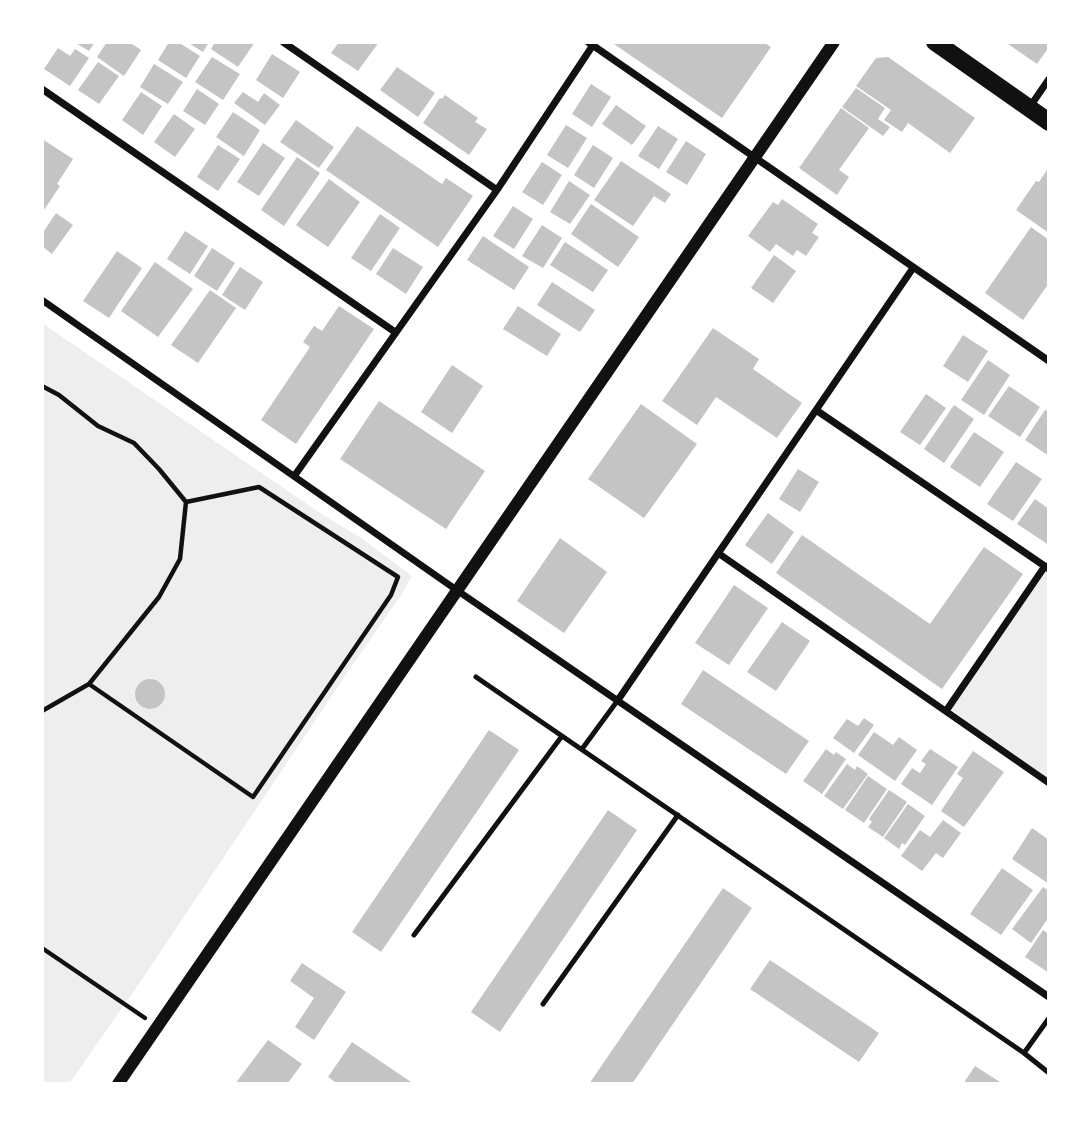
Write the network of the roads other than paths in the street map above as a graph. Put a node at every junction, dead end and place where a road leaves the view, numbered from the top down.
1 (283, 42) edge
2 (834, 42) edge
3 (935, 42) edge
4 (591, 44) edge
5 (1049, 79) edge
6 (42, 89) edge
7 (1029, 108) junction
8 (1049, 122) edge
9 (753, 158) junction
10 (497, 190) junction
11 (914, 268) junction
12 (42, 300) edge
13 (395, 332) junction
14 (1049, 361) edge
15 (816, 410) junction
16 (295, 475) junction
17 (719, 553) junction
18 (1047, 567) edge
19 (458, 591) junction
20 (476, 677) dead end
21 (618, 700) junction
22 (946, 712) junction
23 (562, 736) junction
24 (582, 749) junction
25 (1049, 783) edge
26 (677, 815) junction
27 (414, 935) dead end
28 (1049, 997) edge
29 (544, 1004) dead end
30 (1049, 1018) edge
31 (1024, 1053) junction
32 (1049, 1073) edge
33 (118, 1084) edge

1 - 10 street
2 - 9 street
3 - 7 main road
4 - 9 street
4 - 10 street
5 - 7 street
6 - 13 street
7 - 8 main road
9 - 11 street
9 - 19 street
10 - 13 street
11 - 14 street
11 - 15 street
12 - 16 street
13 - 16 street
15 - 17 street
15 - 18 street
16 - 19 street
17 - 21 street
17 - 22 street
18 - 22 street
19 - 21 street
19 - 33 street
20 - 23 lane
21 - 24 lane
21 - 28 street
22 - 25 street
23 - 24 lane
23 - 27 lane
24 - 26 lane
26 - 29 lane
26 - 31 lane
30 - 31 lane
31 - 32 lane

